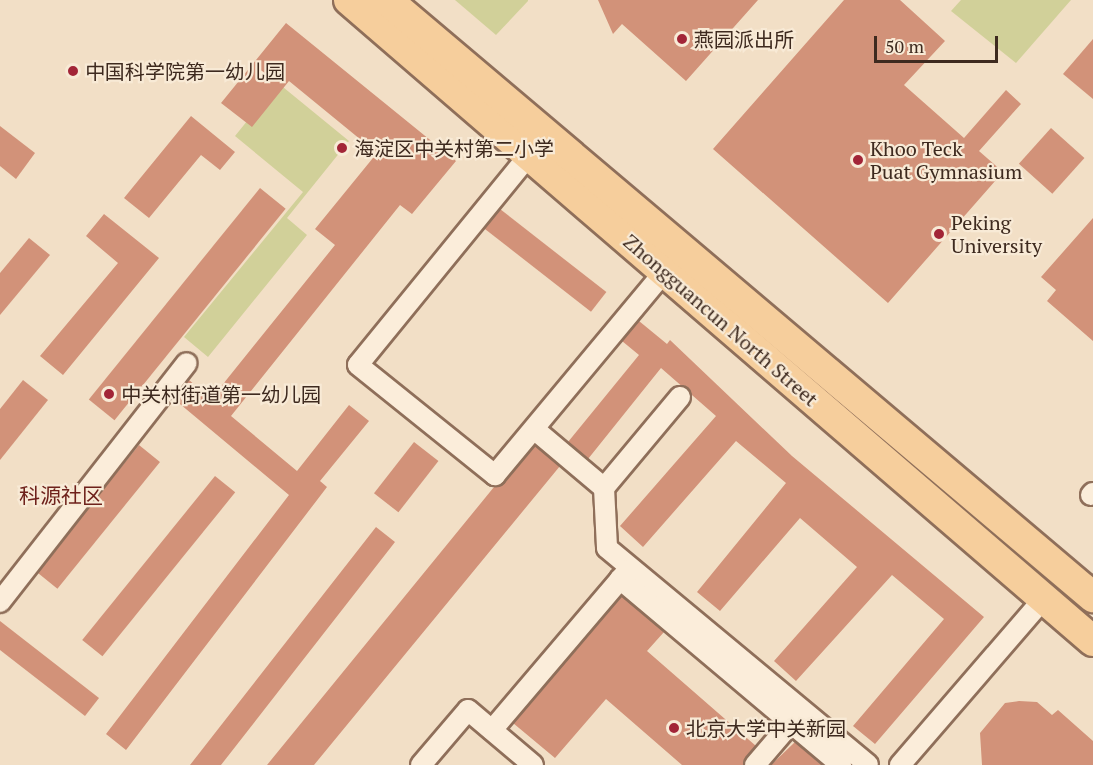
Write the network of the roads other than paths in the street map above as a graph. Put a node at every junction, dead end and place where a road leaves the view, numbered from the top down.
1 (350, 0) edge
2 (387, 0) edge
3 (530, 154) junction
4 (664, 272) junction
5 (187, 363) dead end
6 (680, 397) dead end
7 (534, 429) junction
8 (604, 488) junction
9 (626, 573) junction
10 (1093, 597) edge
11 (1044, 598) junction
12 (0, 602) edge
13 (1093, 641) edge
14 (791, 723) junction
15 (492, 730) junction
16 (421, 765) edge
17 (534, 765) edge
18 (755, 765) edge
19 (841, 765) edge
20 (868, 765) edge
21 (900, 765) edge

1 - 3 main road, Zhongguancun North Street
2 - 10 main road, Zhongguancun North Street
3 - 4 main road, Zhongguancun North Street
3 - 7 street
4 - 7 street
4 - 11 main road, Zhongguancun North Street
5 - 12 street
6 - 8 street
7 - 8 street
8 - 9 street
9 - 14 street
9 - 15 street
9 - 20 street
11 - 13 main road, Zhongguancun North Street
11 - 21 street
14 - 18 street
14 - 19 street
15 - 16 street
15 - 17 street

